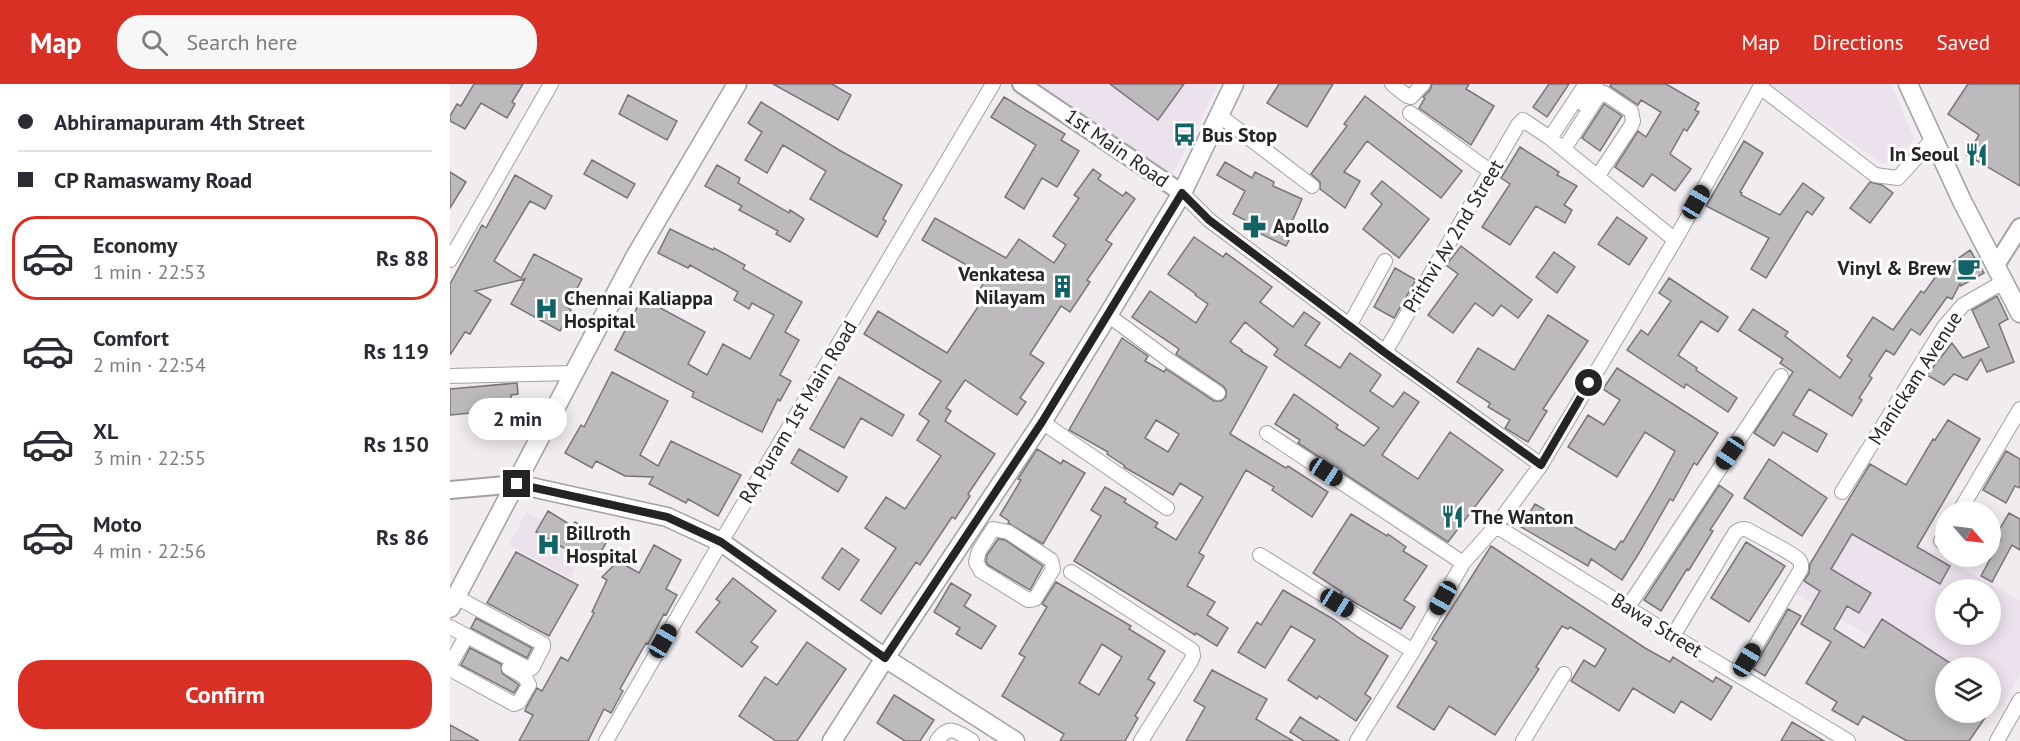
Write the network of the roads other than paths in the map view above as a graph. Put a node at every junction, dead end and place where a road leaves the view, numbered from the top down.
1 (551, 84) edge
2 (736, 84) edge
3 (993, 84) edge
4 (1022, 84) edge
5 (1234, 84) edge
6 (1392, 84) edge
7 (1423, 84) edge
8 (1586, 84) edge
9 (1596, 84) edge
10 (1908, 84) edge
11 (1761, 86) edge
12 (1410, 113) dead end
13 (1219, 115) junction
14 (1933, 139) junction
15 (1557, 144) junction
16 (1491, 172) junction
17 (1598, 176) junction
18 (1312, 186) dead end
19 (1182, 193) junction
20 (2020, 227) edge
21 (1675, 240) junction
22 (450, 260) edge
23 (1385, 261) dead end
24 (2001, 273) junction
25 (2020, 313) edge
26 (1108, 315) junction
27 (1349, 326) junction
28 (1384, 352) junction
29 (573, 373) junction
30 (450, 376) edge
31 (1781, 376) dead end
32 (1218, 393) dead end
33 (2020, 409) edge
34 (1042, 422) junction
35 (1267, 434) dead end
36 (1541, 465) junction
37 (517, 484) junction
38 (450, 490) edge
39 (1842, 492) dead end
40 (1966, 501) edge
41 (1167, 508) dead end
42 (976, 520) junction
43 (1496, 526) junction
44 (993, 529) junction
45 (964, 538) junction
46 (721, 542) junction
47 (979, 551) junction
48 (1260, 555) dead end
49 (1464, 562) junction
50 (1071, 572) dead end
51 (452, 604) edge
52 (1628, 607) junction
53 (450, 627) edge
54 (450, 634) edge
55 (1673, 636) junction
56 (464, 642) junction
57 (1413, 651) junction
58 (885, 658) junction
59 (450, 667) edge
60 (1564, 674) dead end
61 (1739, 674) junction
62 (2020, 700) edge
63 (606, 741) edge
64 (832, 741) edge
65 (937, 741) edge
66 (972, 741) edge
67 (1015, 741) edge
68 (1141, 741) edge
69 (1357, 741) edge
70 (1523, 741) edge
71 (1848, 741) edge
72 (1997, 741) edge

1 - 22 street
2 - 29 main road
3 - 46 street, RA Puram 1st Main Road
4 - 19 street, 1st Main Road
5 - 13 main road
6 - 7 street
8 - 15 street
9 - 15 street
10 - 14 main road
11 - 14 street
11 - 21 street
12 - 16 street
13 - 18 street
13 - 19 main road
14 - 24 main road
15 - 16 street, Prithvi Av 2nd Street
15 - 17 street
15 - 17 street
16 - 28 street, Prithvi Av 2nd Street
17 - 21 street
19 - 26 main road
19 - 27 street
20 - 24 street
21 - 36 street
23 - 27 street
24 - 25 main road
24 - 39 street, Manickam Avenue
26 - 32 street
26 - 34 main road
27 - 28 street
28 - 36 street
29 - 30 street
29 - 37 main road
31 - 52 street
33 - 40 street
34 - 41 street
34 - 42 main road
35 - 49 street
36 - 43 street
37 - 38 street
37 - 46 main road
37 - 51 main road
42 - 44 street
42 - 45 main road
43 - 49 street
43 - 52 street, Bawa Street
44 - 47 street
44 - 47 street
45 - 47 street
45 - 58 main road
46 - 58 main road
46 - 63 street, RA Puram 1st Main Road
48 - 57 street
49 - 57 street
50 - 68 street
51 - 53 street
52 - 55 street, Bawa Street
54 - 56 street
55 - 61 street, Bawa Street
55 - 61 street
56 - 59 street
56 - 59 street
57 - 69 street
58 - 64 main road
58 - 67 main road
60 - 70 street
61 - 71 street, Bawa Street
62 - 72 street
65 - 66 street

